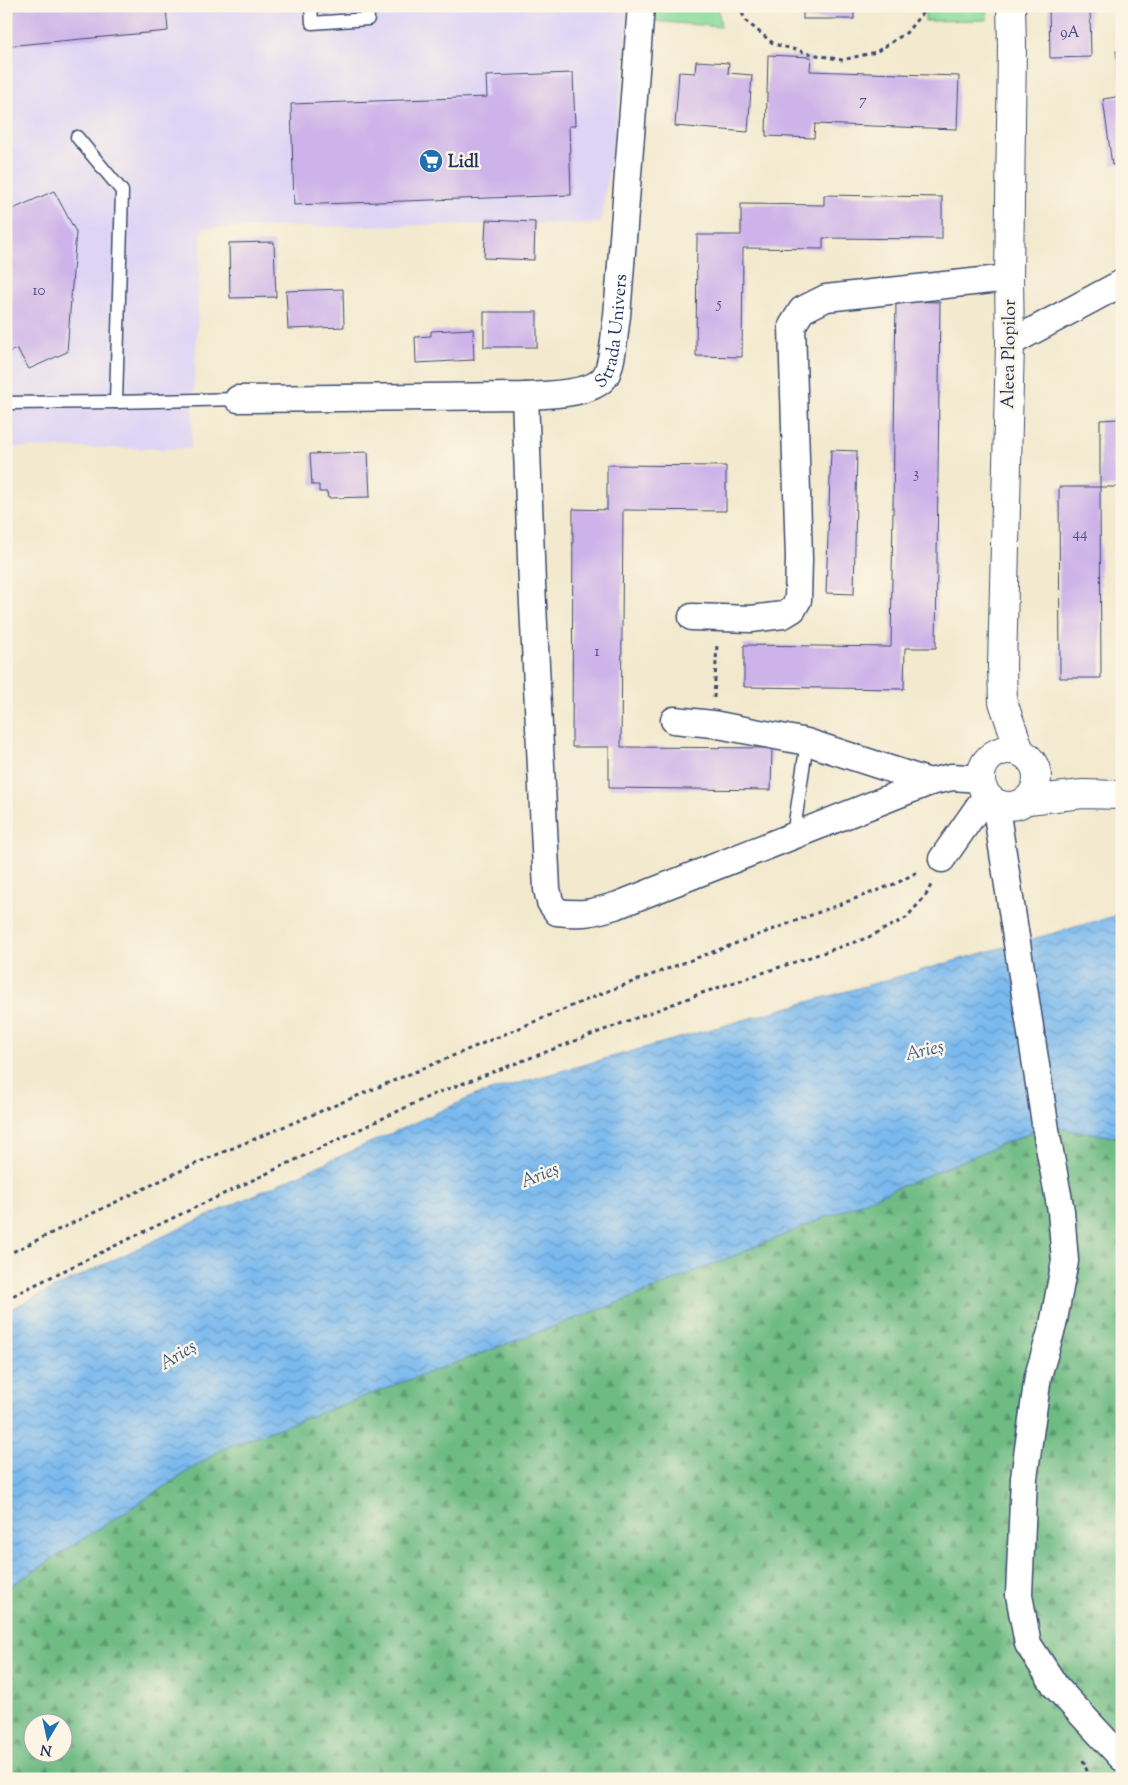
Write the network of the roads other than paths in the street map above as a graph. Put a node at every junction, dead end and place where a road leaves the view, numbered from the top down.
1 (311, 6) edge
2 (367, 6) edge
3 (641, 6) edge
4 (1011, 6) edge
5 (77, 137) dead end
6 (1009, 278) junction
7 (1122, 284) edge
8 (1010, 343) junction
9 (525, 396) junction
10 (238, 399) joint
11 (116, 402) junction
12 (6, 403) edge
13 (692, 617) dead end
14 (1004, 702) junction
15 (674, 720) dead end
16 (807, 742) junction
17 (1027, 758) junction
18 (930, 782) junction
19 (986, 785) junction
20 (1083, 794) junction
21 (1122, 795) edge
22 (1028, 800) junction
23 (793, 836) junction
24 (942, 859) road end
25 (1122, 1758) edge

1 - 2 lane
3 - 9 street, Strada Univers
4 - 6 street, Aleea Plopilor
5 - 11 lane
6 - 8 street, Aleea Plopilor
6 - 13 street
7 - 8 street
8 - 14 street, Aleea Plopilor
9 - 10 street, Strada Univers
9 - 23 street
10 - 11 lane
11 - 12 lane
14 - 17 street, Aleea Plopilor
14 - 19 street, Aleea Plopilor
15 - 16 street
16 - 18 street
16 - 23 lane
17 - 19 street
17 - 20 street
17 - 22 street, Aleea Plopilor
18 - 19 street
18 - 23 street
19 - 22 street
19 - 24 street
19 - 25 street
20 - 21 street
20 - 22 street

